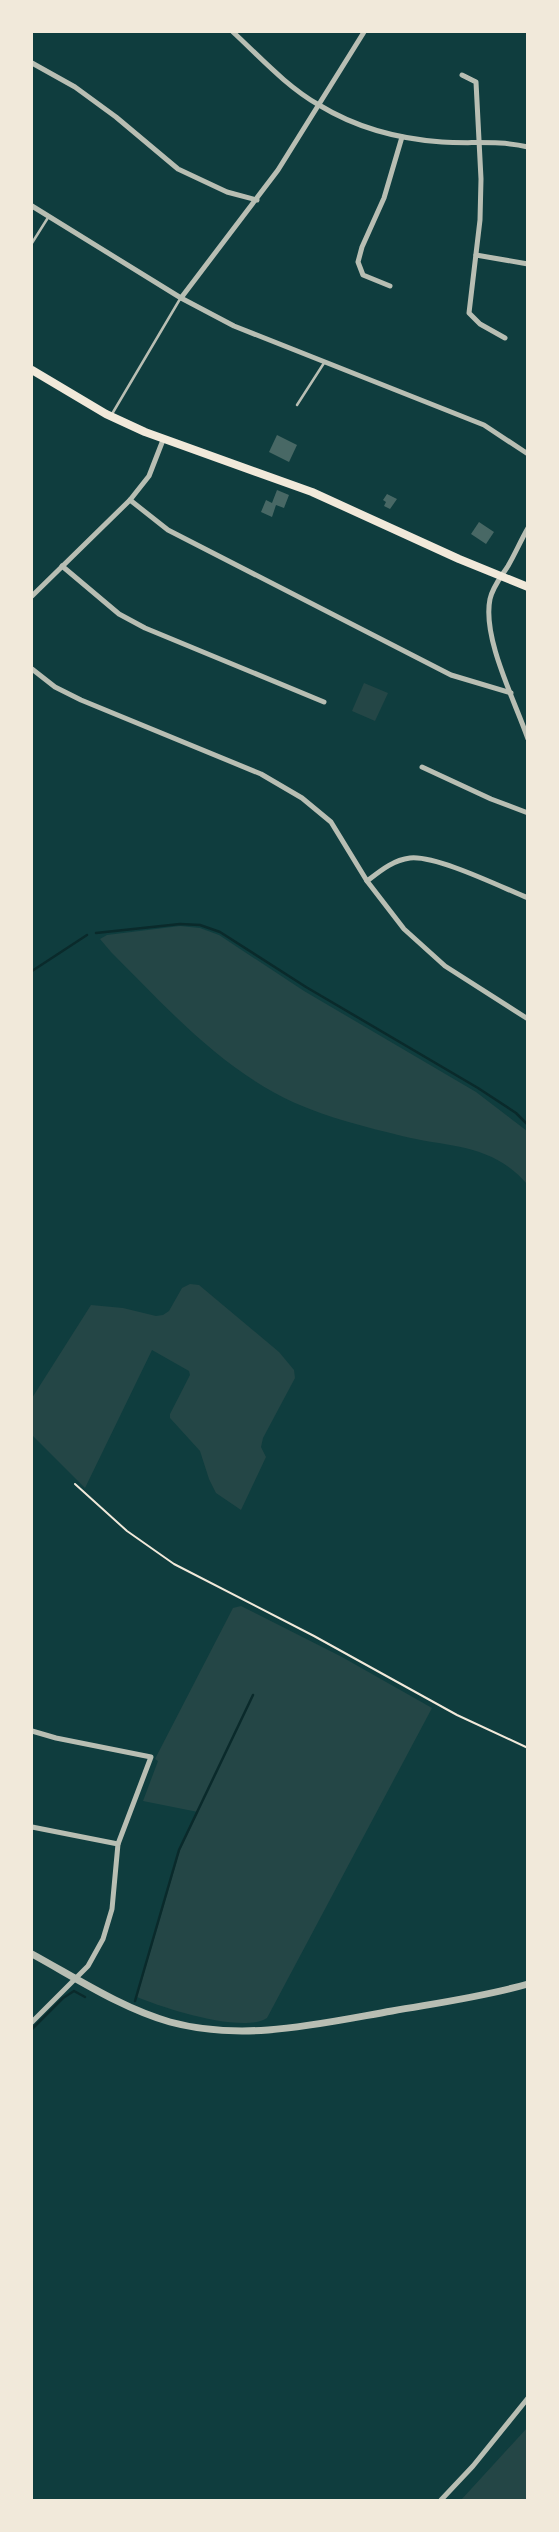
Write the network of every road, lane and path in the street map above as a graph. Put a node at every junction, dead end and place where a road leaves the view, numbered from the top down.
1 (233, 32) edge
2 (364, 32) edge
3 (32, 63) edge
4 (462, 75) dead end
5 (318, 105) junction
6 (402, 137) junction
7 (480, 144) junction
8 (527, 147) edge
9 (257, 200) junction
10 (32, 206) edge
11 (49, 216) junction
12 (32, 243) edge
13 (476, 255) junction
14 (527, 264) edge
15 (390, 286) dead end
16 (181, 298) junction
17 (505, 338) dead end
18 (324, 363) junction
19 (32, 370) edge
20 (297, 405) dead end
21 (111, 416) junction
22 (163, 440) junction
23 (527, 454) edge
24 (130, 500) junction
25 (527, 528) edge
26 (62, 566) junction
27 (500, 577) junction
28 (527, 587) edge
29 (32, 596) edge
30 (32, 669) edge
31 (512, 693) junction
32 (324, 702) dead end
33 (518, 710) junction
34 (527, 714) edge
35 (527, 739) edge
36 (422, 767) dead end
37 (527, 813) edge
38 (367, 881) junction
39 (527, 898) edge
40 (527, 1019) edge
41 (75, 1484) dead end
42 (32, 1731) edge
43 (527, 1748) edge
44 (32, 1827) edge
45 (118, 1844) junction
46 (32, 1954) edge
47 (75, 1978) junction
48 (527, 1984) edge
49 (32, 2022) edge
50 (527, 2398) edge
51 (441, 2501) edge

1 - 5 street
2 - 5 street
3 - 9 street
4 - 7 street
5 - 6 street
5 - 9 street
6 - 7 street
6 - 15 street
7 - 8 street
7 - 13 street
9 - 16 street
10 - 11 street
11 - 12 lane
11 - 16 street
13 - 14 street
13 - 17 street
16 - 18 street
16 - 21 lane
18 - 20 lane
18 - 23 street
19 - 21 main road
21 - 22 main road
22 - 24 street
22 - 27 main road
24 - 26 street
24 - 31 street
25 - 27 street
26 - 29 street
26 - 32 street
27 - 28 main road
27 - 31 street
30 - 38 street
31 - 33 street
33 - 34 street
33 - 35 street
36 - 37 street
38 - 39 street
38 - 40 street
41 - 43 path
42 - 45 street
44 - 45 street
45 - 47 street
46 - 47 street
47 - 48 street
47 - 49 street
50 - 51 street

